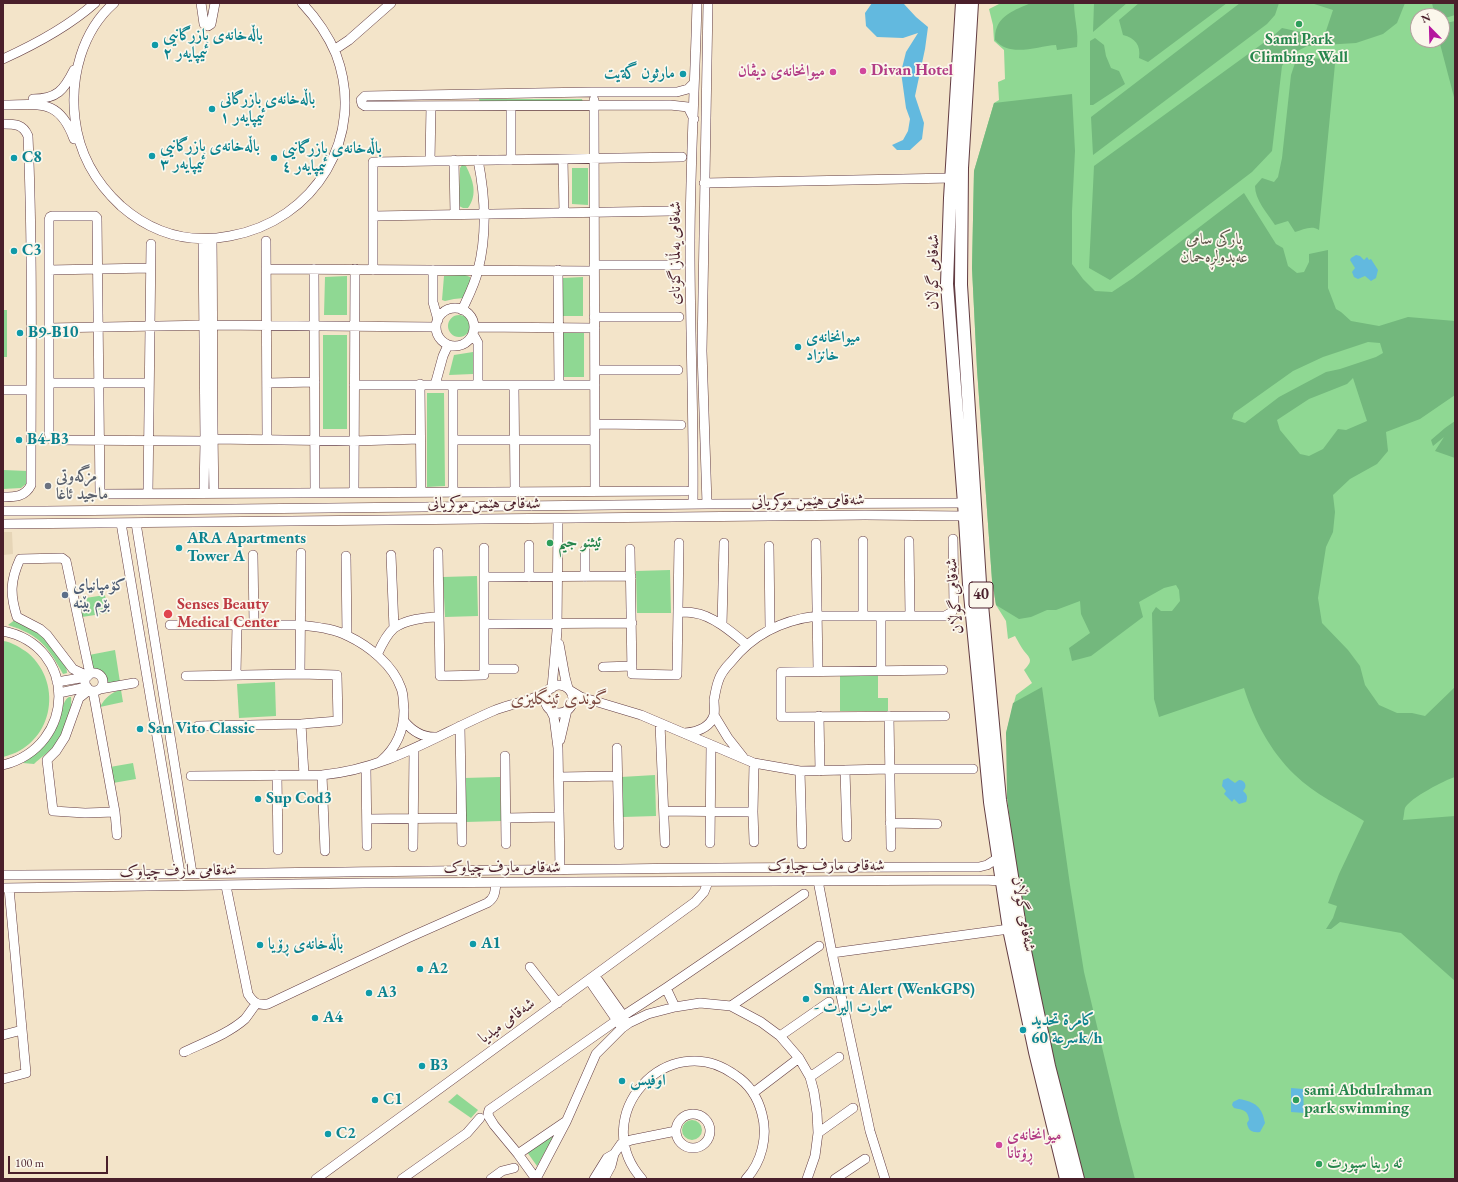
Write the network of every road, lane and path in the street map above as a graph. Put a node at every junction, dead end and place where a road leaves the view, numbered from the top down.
1 (114, 3) edge
2 (201, 3) edge
3 (215, 3) edge
4 (302, 3) edge
5 (391, 3) edge
6 (697, 3) edge
7 (708, 3) edge
8 (962, 3) edge
9 (972, 3) edge
10 (95, 4) edge
11 (86, 10) junction
12 (102, 14) junction
13 (96, 23) junction
14 (334, 50) junction
15 (3, 59) edge
16 (79, 59) junction
17 (693, 84) junction
18 (963, 84) junction
19 (594, 92) junction
20 (470, 94) junction
21 (3, 100) edge
22 (3, 105) edge
23 (594, 105) junction
24 (431, 106) junction
25 (471, 106) junction
26 (511, 106) junction
27 (694, 119) junction
28 (3, 124) edge
29 (682, 158) dead end
30 (563, 159) junction
31 (594, 159) junction
32 (85, 160) junction
33 (454, 160) junction
34 (478, 160) junction
35 (511, 160) junction
36 (430, 161) junction
37 (952, 178) junction
38 (704, 183) junction
39 (672, 211) dead end
40 (594, 212) junction
41 (564, 213) junction
42 (455, 214) junction
43 (484, 214) junction
44 (373, 216) junction
45 (690, 226) junction
46 (704, 226) junction
47 (208, 239) junction
48 (266, 241) dead end
49 (151, 244) dead end
50 (678, 265) dead end
51 (98, 268) junction
52 (150, 268) junction
53 (594, 268) junction
54 (266, 269) junction
55 (314, 269) junction
56 (355, 269) junction
57 (49, 270) junction
58 (373, 270) junction
59 (433, 270) junction
60 (478, 270) junction
61 (558, 270) junction
62 (462, 310) junction
63 (594, 317) junction
64 (678, 317) dead end
65 (437, 324) junction
66 (209, 325) junction
67 (150, 326) junction
68 (266, 326) junction
69 (314, 326) junction
70 (98, 327) junction
71 (354, 327) junction
72 (49, 328) junction
73 (558, 328) junction
74 (594, 328) junction
75 (473, 330) junction
76 (448, 344) junction
77 (595, 370) junction
78 (678, 370) dead end
79 (314, 382) junction
80 (50, 383) junction
81 (99, 383) junction
82 (149, 383) junction
83 (266, 383) junction
84 (420, 384) junction
85 (354, 385) junction
86 (435, 385) junction
87 (478, 385) junction
88 (514, 385) junction
89 (559, 385) junction
90 (595, 385) junction
91 (453, 386) junction
92 (3, 390) edge
93 (31, 390) junction
94 (595, 424) junction
95 (681, 425) dead end
96 (267, 439) junction
97 (420, 439) junction
98 (209, 440) junction
99 (315, 440) junction
100 (452, 440) junction
101 (515, 440) junction
102 (595, 440) junction
103 (99, 441) junction
104 (148, 441) junction
105 (354, 441) junction
106 (515, 491) junction
107 (595, 491) junction
108 (686, 491) dead end
109 (315, 492) junction
110 (354, 492) junction
111 (421, 492) junction
112 (452, 492) junction
113 (148, 493) junction
114 (204, 493) junction
115 (214, 493) junction
116 (3, 497) edge
117 (850, 503) junction
118 (964, 503) junction
119 (693, 504) junction
120 (707, 504) junction
121 (373, 508) junction
122 (3, 511) edge
123 (32, 511) junction
124 (850, 516) junction
125 (965, 516) junction
126 (558, 519) junction
127 (374, 520) junction
128 (31, 523) junction
129 (121, 523) junction
130 (136, 523) junction
131 (3, 524) edge
132 (953, 539) dead end
133 (863, 541) dead end
134 (816, 542) dead end
135 (909, 542) dead end
136 (679, 543) dead end
137 (724, 543) dead end
138 (529, 545) dead end
139 (769, 546) dead end
140 (484, 548) dead end
141 (630, 549) dead end
142 (585, 550) dead end
143 (438, 552) dead end
144 (301, 553) dead end
145 (253, 555) dead end
146 (392, 555) dead end
147 (346, 556) dead end
148 (631, 576) junction
149 (485, 577) junction
150 (529, 577) junction
151 (585, 577) junction
152 (557, 578) junction
153 (678, 612) junction
154 (817, 616) junction
155 (863, 616) junction
156 (881, 616) junction
157 (910, 616) junction
158 (438, 617) junction
159 (632, 623) junction
160 (236, 624) junction
161 (254, 624) junction
162 (300, 624) junction
163 (485, 624) junction
164 (722, 624) junction
165 (170, 625) dead end
166 (557, 627) junction
167 (394, 628) junction
168 (770, 629) junction
169 (3, 631) edge
170 (347, 635) junction
171 (746, 644) junction
172 (377, 655) junction
173 (632, 666) junction
174 (603, 667) dead end
175 (484, 669) junction
176 (514, 669) dead end
177 (881, 670) junction
178 (943, 670) dead end
179 (818, 671) junction
180 (300, 674) junction
181 (236, 675) junction
182 (88, 676) junction
183 (186, 676) dead end
184 (57, 682) junction
185 (134, 683) dead end
186 (92, 689) junction
187 (551, 689) junction
188 (570, 690) junction
189 (59, 693) junction
190 (600, 702) junction
191 (515, 703) junction
192 (549, 708) junction
193 (568, 709) junction
194 (714, 715) junction
195 (818, 716) junction
196 (889, 716) junction
197 (945, 716) dead end
198 (404, 721) junction
199 (301, 724) junction
200 (660, 724) junction
201 (198, 726) dead end
202 (460, 726) junction
203 (685, 733) junction
204 (438, 737) junction
205 (711, 745) junction
206 (558, 748) junction
207 (617, 748) dead end
208 (414, 749) junction
209 (505, 756) dead end
210 (744, 758) junction
211 (378, 763) junction
212 (754, 763) junction
213 (3, 765) edge
214 (366, 767) junction
215 (890, 769) junction
216 (846, 770) junction
217 (973, 770) dead end
218 (800, 771) junction
219 (820, 771) junction
220 (277, 775) junction
221 (304, 775) junction
222 (322, 775) junction
223 (191, 776) dead end
224 (617, 776) junction
225 (559, 777) junction
226 (710, 811) junction
227 (115, 812) junction
228 (664, 812) junction
229 (753, 812) junction
230 (559, 817) junction
231 (413, 818) junction
232 (461, 818) junction
233 (506, 818) junction
234 (367, 819) junction
235 (890, 824) junction
236 (937, 824) dead end
237 (117, 835) dead end
238 (847, 837) dead end
239 (462, 842) dead end
240 (754, 842) dead end
241 (665, 843) dead end
242 (710, 843) dead end
243 (506, 844) dead end
244 (802, 844) dead end
245 (619, 845) dead end
246 (367, 846) dead end
247 (413, 847) dead end
248 (891, 847) dead end
249 (278, 850) dead end
250 (325, 852) dead end
251 (177, 858) junction
252 (998, 858) junction
253 (190, 859) junction
254 (899, 866) junction
255 (622, 869) junction
256 (560, 870) junction
257 (363, 872) junction
258 (180, 873) junction
259 (192, 873) junction
260 (3, 875) edge
261 (820, 881) junction
262 (900, 881) junction
263 (1001, 881) junction
264 (622, 882) junction
265 (708, 882) junction
266 (364, 883) junction
267 (496, 883) junction
268 (226, 886) junction
269 (6, 888) edge
270 (804, 894) dead end
271 (1009, 930) junction
272 (819, 946) dead end
273 (832, 953) junction
274 (530, 968) dead end
275 (592, 978) junction
276 (666, 988) junction
277 (829, 1002) dead end
278 (558, 1003) junction
279 (256, 1004) junction
280 (731, 1006) junction
281 (675, 1007) junction
282 (623, 1022) junction
283 (22, 1030) junction
284 (3, 1035) edge
285 (780, 1036) junction
286 (583, 1044) junction
287 (184, 1052) dead end
288 (596, 1054) junction
289 (839, 1057) dead end
290 (798, 1058) junction
291 (810, 1077) junction
292 (3, 1079) edge
293 (754, 1094) junction
294 (853, 1108) dead end
295 (480, 1118) dead end
296 (566, 1122) junction
297 (676, 1131) dead end
298 (818, 1133) junction
299 (624, 1142) junction
300 (518, 1154) junction
301 (614, 1154) junction
302 (865, 1159) dead end
303 (514, 1168) dead end
304 (316, 1179) edge
305 (402, 1179) edge
306 (491, 1179) edge
307 (536, 1179) edge
308 (594, 1179) edge
309 (604, 1179) edge
310 (642, 1179) edge
311 (746, 1179) edge
312 (807, 1179) edge
313 (835, 1179) edge
314 (885, 1179) edge
315 (1066, 1179) edge
316 (1078, 1179) edge

1 - 12 street
2 - 3 street
4 - 14 street
5 - 14 street
6 - 17 street, شەقامی یەڵماز گۆنای
7 - 38 street, شەقامی یەڵماز گۆنای
8 - 18 main road, شەقامی گوڵان / 40
9 - 18 main road, شەقامی گوڵان / 40
10 - 11 street
10 - 12 street
11 - 13 street
11 - 15 street
12 - 13 street
13 - 16 street
14 - 47 street
16 - 21 street
16 - 32 street
17 - 19 street
17 - 27 street, شەقامی یەڵماز گۆنای
18 - 37 main road, شەقامی گوڵان / 40
18 - 316 main road, شەقامی گوڵان / 40
19 - 20 street
19 - 23 street
20 - 24 street
20 - 25 street
22 - 32 street
23 - 26 street
23 - 27 street
23 - 31 street
24 - 25 street
24 - 36 street
25 - 26 street
26 - 35 street
27 - 45 street, شەقامی یەڵماز گۆنای
28 - 93 street
29 - 31 street
30 - 31 street
30 - 35 street
30 - 41 street
31 - 40 street
32 - 47 street
33 - 34 street
33 - 36 street
33 - 42 street
34 - 35 street
34 - 43 street
36 - 44 street
37 - 38 street
37 - 118 main road, شەقامی گوڵان / 40
38 - 46 street, شەقامی یەڵماز گۆنای
39 - 40 street
40 - 41 street
40 - 53 street
41 - 43 street
42 - 43 street
42 - 44 street
43 - 60 street
44 - 58 street
45 - 46 street
45 - 119 street, شەقامی یەڵماز گۆنای
46 - 120 street, شەقامی یەڵماز گۆنای
47 - 66 street
48 - 54 street
49 - 52 street
50 - 53 street
51 - 52 street
51 - 57 street
51 - 57 street
51 - 70 street
52 - 67 street
53 - 61 street
53 - 63 street
54 - 55 street
54 - 68 street
55 - 56 street
55 - 69 street
56 - 58 street
56 - 71 street
57 - 72 street
58 - 59 street
59 - 60 street
59 - 65 street
60 - 61 street
60 - 62 street
61 - 73 street
62 - 65 street
62 - 75 street
63 - 64 street
63 - 74 street
65 - 71 street
65 - 76 street
66 - 67 street
66 - 68 street
66 - 98 street
67 - 70 street
67 - 82 street
68 - 69 street
68 - 83 street
69 - 71 street
69 - 79 street
70 - 72 street
70 - 81 street
71 - 85 street
72 - 80 street
73 - 74 street
73 - 75 street
73 - 89 street
74 - 77 street
75 - 76 street
75 - 87 street
76 - 86 street
77 - 78 street
77 - 90 street
79 - 83 street
79 - 99 street
80 - 81 street
80 - 103 street
81 - 82 street
81 - 103 street
82 - 104 street
83 - 96 street
84 - 85 street
84 - 86 street
84 - 97 street
85 - 105 street
86 - 91 street
87 - 88 street
87 - 91 street
88 - 89 street
88 - 101 street
89 - 90 street
90 - 94 street
91 - 100 street
92 - 93 street
93 - 116 street
94 - 95 street
94 - 102 street
96 - 98 street
96 - 99 street
97 - 105 street
97 - 111 street
98 - 104 street
98 - 114 street
98 - 115 street
99 - 105 street
99 - 109 street
100 - 101 street
100 - 112 street
101 - 102 street
101 - 106 street
102 - 107 street
103 - 104 street
103 - 113 street
104 - 113 street
105 - 110 street
106 - 107 street
106 - 112 street
107 - 108 street
109 - 110 street
109 - 115 street
110 - 111 street
111 - 112 street
113 - 114 street
114 - 115 street
117 - 118 street, شەقامی هێمن موکریانی
117 - 120 street, شەقامی هێمن موکریانی
117 - 124 street
118 - 125 main road, شەقامی گوڵان / 40
119 - 120 street, شەقامی هێمن موکریانی
119 - 121 street, شەقامی هێمن موکریانی
121 - 123 street, شەقامی هێمن موکریانی
121 - 127 street
122 - 123 street, شەقامی هێمن موکریانی
123 - 128 street
124 - 125 street, شەقامی هێمن موکریانی
124 - 126 street, شەقامی هێمن موکریانی
125 - 252 main road, شەقامی گوڵان / 40
126 - 127 street, شەقامی هێمن موکریانی
126 - 152 street
127 - 130 street, شەقامی هێمن موکریانی
128 - 129 street, شەقامی هێمن موکریانی
128 - 131 street, شەقامی هێمن موکریانی
129 - 130 street, شەقامی هێمن موکریانی
129 - 251 street
130 - 253 street
132 - 157 street
133 - 155 street
134 - 154 street
135 - 157 street
136 - 153 street
137 - 164 street
138 - 150 street
139 - 168 street
140 - 149 street
141 - 148 street
142 - 151 street
143 - 158 street
144 - 162 street
145 - 161 street
146 - 167 street
147 - 170 street
148 - 151 street
148 - 159 street
149 - 150 street
149 - 163 street
150 - 152 street
151 - 152 street
152 - 166 street
153 - 164 street
153 - 173 street
154 - 155 street
154 - 168 street
154 - 179 street
155 - 156 street
156 - 157 street
156 - 177 street
158 - 167 street
158 - 175 street
159 - 166 street
159 - 173 street
160 - 161 street
160 - 165 street
160 - 181 street
161 - 162 street
162 - 170 street
162 - 180 street
163 - 166 street
163 - 175 street
164 - 171 street
166 - 187 street
166 - 188 street
167 - 172 street
168 - 171 street
169 - 184 street
170 - 172 street
171 - 194 street
172 - 198 street
173 - 174 street
175 - 176 street
177 - 178 street
177 - 179 street
179 - 195 street
180 - 181 street
180 - 199 street
181 - 183 street
182 - 182 street
182 - 184 street
182 - 186 street
182 - 186 street
184 - 189 street
185 - 186 street
186 - 189 street
186 - 227 street
186 - 227 street
187 - 188 street
187 - 191 street
187 - 192 street
188 - 190 street
188 - 193 street
189 - 213 street
190 - 193 street
190 - 200 street
191 - 192 street
191 - 202 street
192 - 193 street
192 - 206 street
193 - 206 street
194 - 203 street
194 - 210 street
195 - 196 street
195 - 219 street
196 - 197 street
196 - 215 street
198 - 204 street
198 - 211 street
199 - 201 street
199 - 221 street
200 - 203 street
200 - 228 street
202 - 204 street
202 - 232 street
203 - 205 street
204 - 208 street
205 - 210 street
205 - 226 street
206 - 225 street
207 - 224 street
208 - 211 street
208 - 231 street
209 - 233 street
210 - 212 street
211 - 214 street
212 - 218 street
212 - 229 street
214 - 222 street
214 - 234 street
215 - 216 street
215 - 217 street
215 - 235 street
216 - 219 street
216 - 238 street
218 - 219 street
218 - 244 street
220 - 221 street
220 - 223 street
220 - 249 street
221 - 222 street
222 - 250 street
224 - 225 street
224 - 245 street
225 - 230 street
226 - 228 street
226 - 229 street
226 - 242 street
227 - 237 street
228 - 241 street
229 - 240 street
230 - 233 street
230 - 256 street
231 - 232 street
231 - 234 street
231 - 247 street
232 - 239 street
233 - 243 street
234 - 246 street
235 - 236 street
235 - 248 street
251 - 253 street
251 - 258 street
252 - 254 street, شەقامی مارف چیاوک
252 - 263 main road, شەقامی گوڵان / 40
253 - 259 street
254 - 255 street, شەقامی مارف چیاوک
254 - 262 street
255 - 256 street, شەقامی مارف چیاوک
255 - 264 street
256 - 257 street, شەقامی مارف چیاوک
257 - 259 street, شەقامی مارف چیاوک
257 - 266 street
258 - 259 street, شەقامی مارف چیاوک
258 - 260 street, شەقامی مارف چیاوک
261 - 262 street, شەقامی مارف چیاوک
261 - 265 street, شەقامی مارف چیاوک
261 - 273 street
262 - 263 street, شەقامی مارف چیاوک
263 - 271 main road, شەقامی گوڵان / 40
264 - 265 street, شەقامی مارف چیاوک
264 - 267 street, شەقامی مارف چیاوک
265 - 275 street, شەقامی میدیا
266 - 267 street, شەقامی مارف چیاوک
266 - 268 street, شەقامی مارف چیاوک
267 - 279 street
268 - 269 street, شەقامی مارف چیاوک
268 - 279 street
269 - 283 street
270 - 276 street
271 - 273 street
271 - 315 main road, شەقامی گوڵان / 40
272 - 280 street
273 - 314 street
274 - 278 street
275 - 278 street, شەقامی میدیا
275 - 282 street
276 - 281 street
276 - 282 street
277 - 285 street
278 - 304 street, شەقامی میدیا
279 - 287 street
280 - 281 street
280 - 285 street
281 - 282 street
282 - 286 street
282 - 288 street
283 - 284 street
283 - 292 street
285 - 290 street
286 - 288 street
286 - 300 street
288 - 296 street
289 - 291 street
290 - 291 street
290 - 293 street
291 - 298 street
293 - 299 street
293 - 311 street
294 - 298 street
295 - 305 street
296 - 300 street
296 - 307 street
297 - 299 street
298 - 312 street
299 - 301 street
299 - 310 street
300 - 307 street
301 - 308 street
301 - 309 street
302 - 313 street
303 - 306 street

